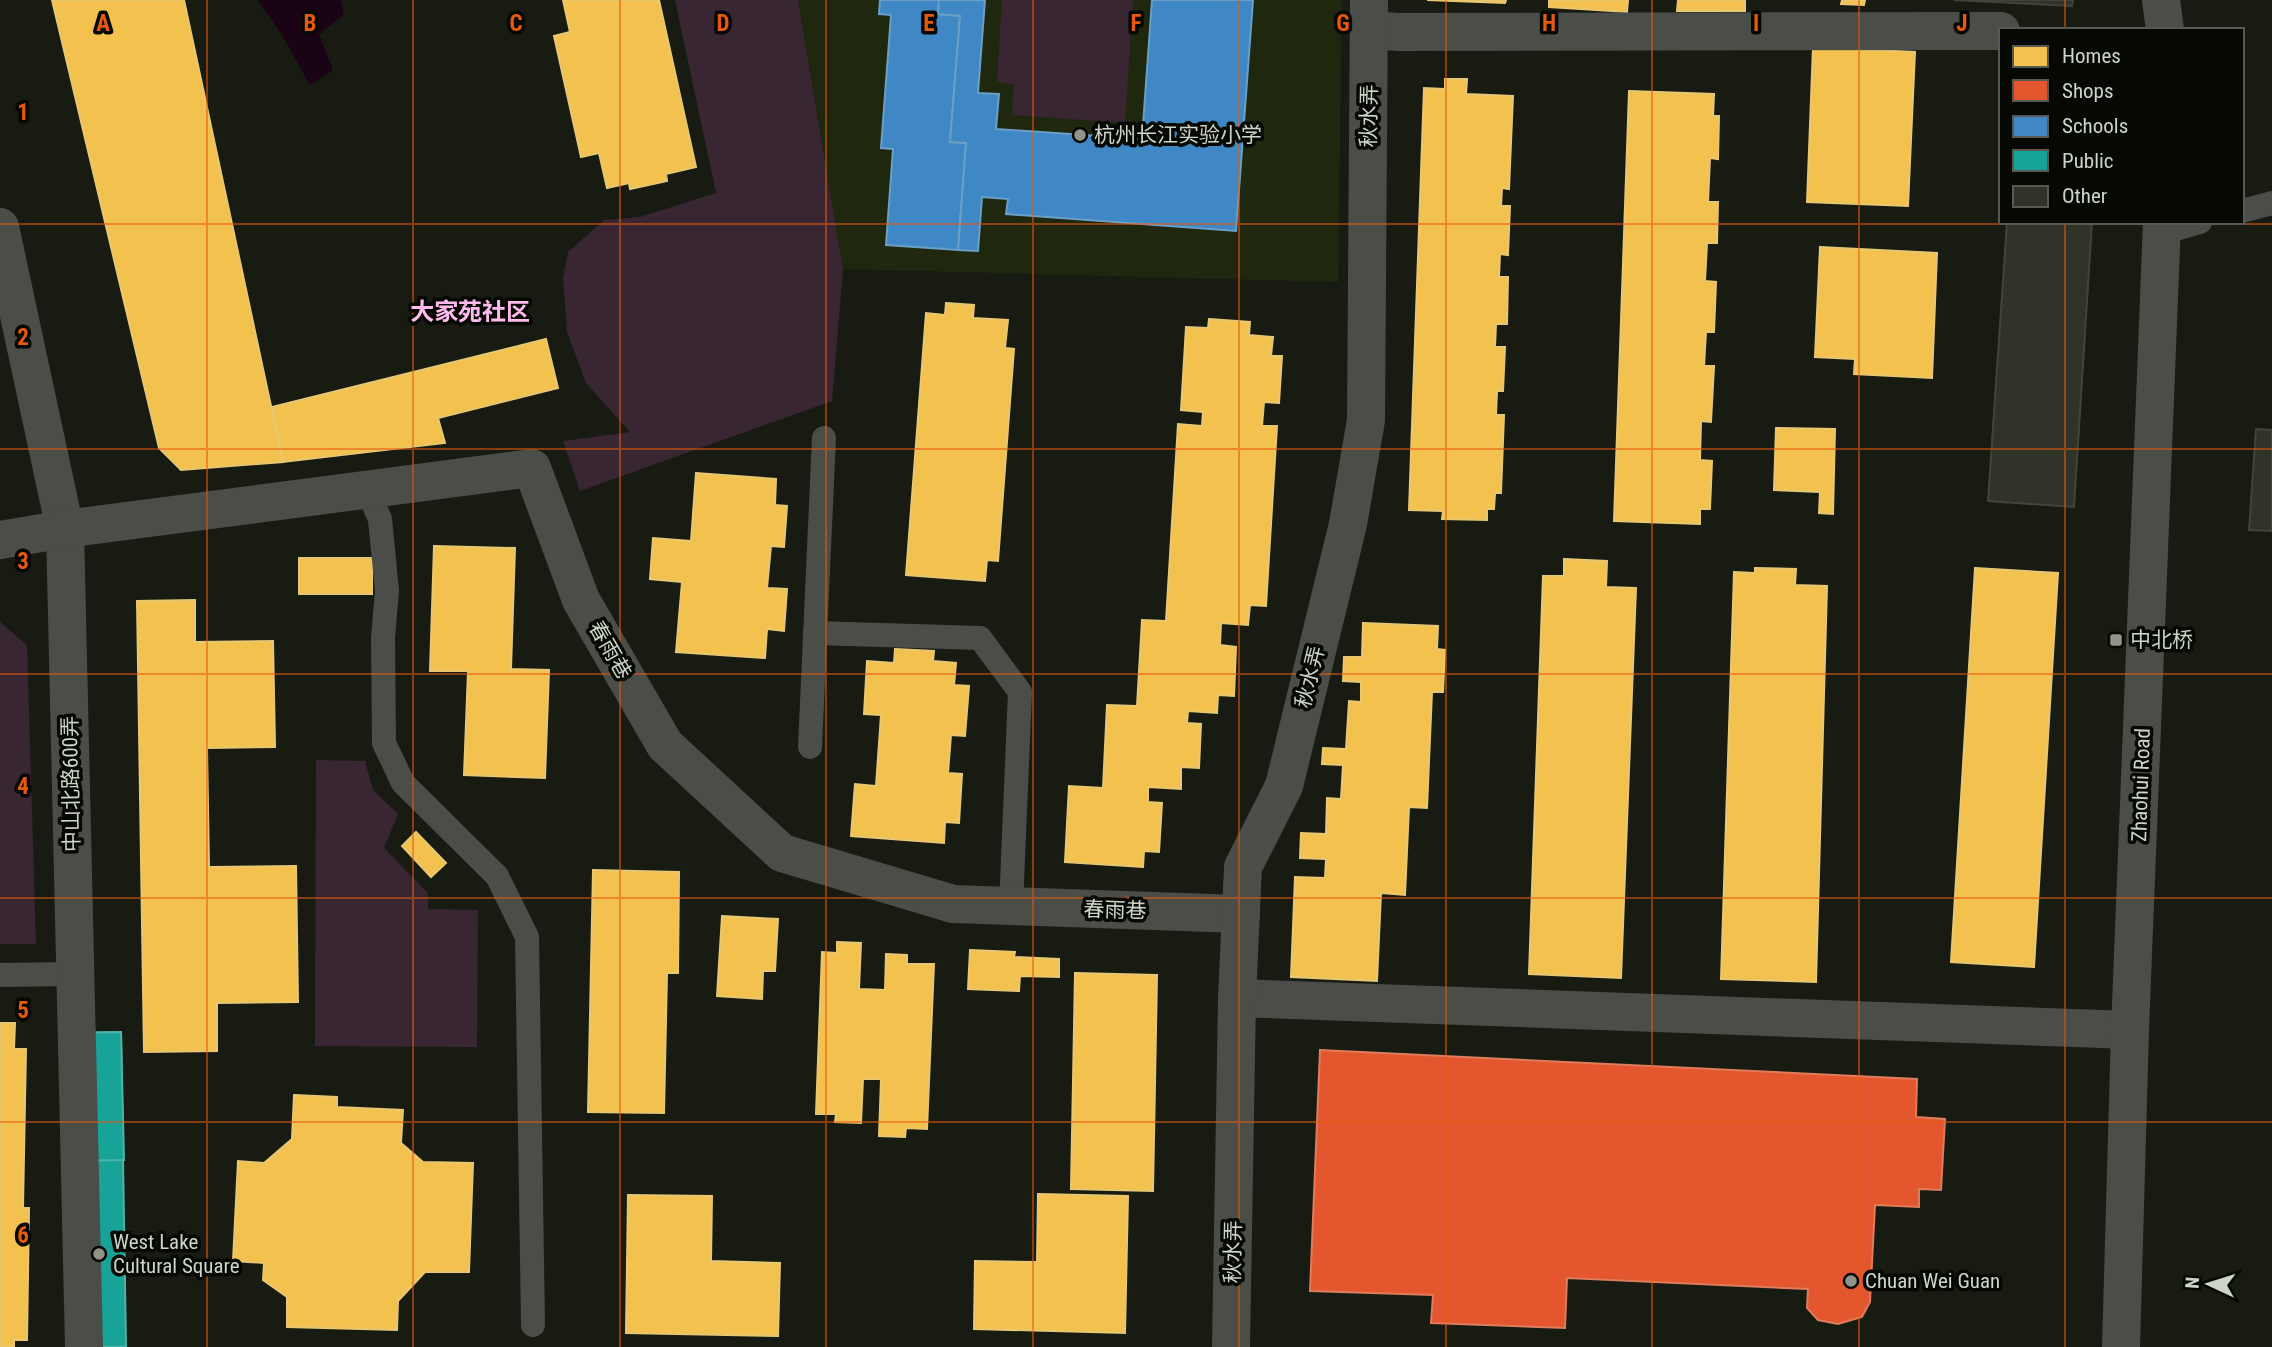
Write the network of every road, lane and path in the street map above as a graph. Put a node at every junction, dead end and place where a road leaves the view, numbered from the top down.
1 (2161, 0) edge
2 (1369, 15) edge
3 (2165, 28) edge
4 (1999, 31) edge
5 (2272, 203) edge
6 (2244, 210) edge
7 (2185, 224) edge
8 (2162, 227) edge
9 (0, 228) edge
10 (824, 438) dead end
11 (367, 490) junction
12 (65, 529) junction
13 (0, 540) edge
14 (815, 634) junction
15 (810, 747) dead end
16 (1011, 906) junction
17 (1241, 914) junction
18 (75, 974) junction
19 (0, 975) edge
20 (1237, 998) junction
21 (2130, 1030) junction
22 (533, 1325) dead end
23 (84, 1347) edge
24 (1231, 1347) edge
25 (2121, 1347) edge

1 - 3 street
2 - 4 street
2 - 17 street, 秋水弄
5 - 6 lane
7 - 8 lane
8 - 21 street, Zhaohui Road
9 - 12 street, 中山北路600弄
10 - 14 lane
11 - 12 street, 春雨巷
11 - 16 street, 春雨巷
11 - 22 lane
12 - 13 street, 春雨巷
12 - 18 street, 中山北路600弄
14 - 15 lane
14 - 16 lane
16 - 17 street, 春雨巷
17 - 20 street, 秋水弄
18 - 19 lane
18 - 23 street, 中山北路600弄
20 - 21 street
20 - 24 street, 秋水弄
21 - 25 street, Zhaohui Road

